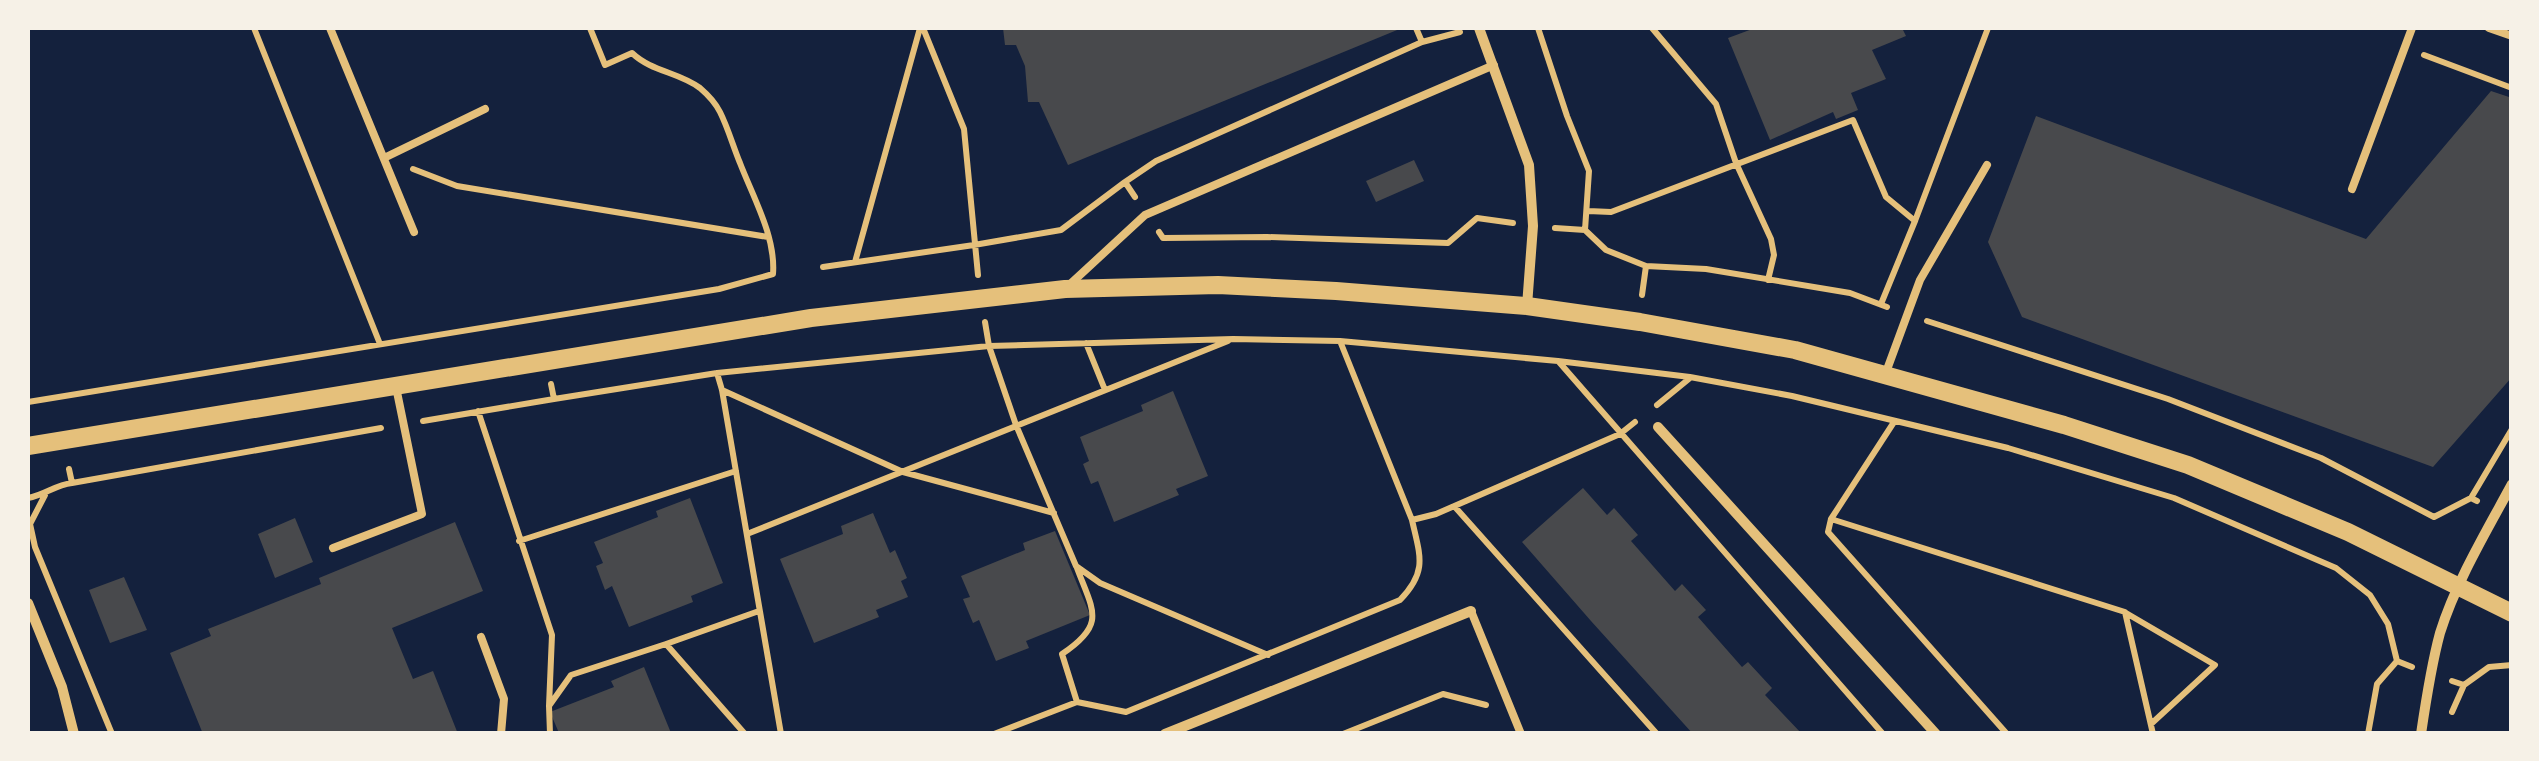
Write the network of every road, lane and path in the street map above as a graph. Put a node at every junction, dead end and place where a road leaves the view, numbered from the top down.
1 (254, 28) edge
2 (330, 28) edge
3 (590, 28) edge
4 (922, 28) edge
5 (1416, 28) edge
6 (1478, 28) edge
7 (1538, 28) edge
8 (1652, 28) edge
9 (1988, 28) edge
10 (2412, 28) edge
11 (2490, 28) edge
12 (2512, 36) edge
13 (1422, 42) junction
14 (2404, 48) junction
15 (1494, 66) junction
16 (2512, 88) edge
17 (485, 110) dead end
18 (384, 158) junction
19 (1736, 163) junction
20 (1987, 165) dead end
21 (1126, 182) junction
22 (2352, 189) dead end
23 (1588, 211) junction
24 (1145, 215) junction
25 (1916, 221) junction
26 (1533, 226) junction
27 (1586, 230) junction
28 (414, 232) dead end
29 (768, 236) junction
30 (974, 245) junction
31 (855, 262) junction
32 (823, 266) dead end
33 (1768, 280) junction
34 (1064, 289) junction
35 (981, 299) junction
36 (1881, 304) junction
37 (1528, 306) junction
38 (1907, 314) junction
39 (537, 319) junction
40 (1233, 339) junction
41 (1340, 341) junction
42 (1086, 343) junction
43 (380, 344) junction
44 (989, 346) junction
45 (547, 360) junction
46 (1558, 361) junction
47 (717, 373) junction
48 (1885, 375) junction
49 (1690, 378) junction
50 (396, 386) junction
51 (722, 390) junction
52 (1105, 390) junction
53 (554, 399) junction
54 (28, 402) edge
55 (478, 411) junction
56 (1894, 422) junction
57 (405, 424) junction
58 (1016, 425) junction
59 (1658, 427) dead end
60 (2512, 430) edge
61 (1620, 434) junction
62 (28, 446) edge
63 (69, 469) dead end
64 (736, 470) junction
65 (902, 472) junction
66 (72, 483) junction
67 (2512, 484) edge
68 (44, 495) junction
69 (28, 498) edge
70 (2470, 498) junction
71 (1454, 506) junction
72 (2497, 511) junction
73 (1055, 513) junction
74 (1412, 520) junction
75 (1831, 520) junction
76 (747, 534) junction
77 (519, 541) junction
78 (333, 548) dead end
79 (1076, 566) junction
80 (2460, 586) junction
81 (28, 603) edge
82 (759, 611) junction
83 (1471, 611) joint
84 (2125, 612) junction
85 (2512, 612) edge
86 (480, 637) dead end
87 (666, 644) junction
88 (1268, 655) junction
89 (2398, 661) junction
90 (2512, 664) edge
91 (2430, 674) junction
92 (2464, 686) junction
93 (1077, 702) junction
94 (549, 706) junction
95 (1492, 719) dead end
96 (2450, 721) dead end
97 (2151, 724) junction
98 (74, 734) edge
99 (112, 734) edge
100 (501, 734) edge
101 (550, 734) edge
102 (745, 734) edge
103 (780, 734) edge
104 (994, 734) edge
105 (1165, 734) edge
106 (1342, 734) edge
107 (1521, 734) edge
108 (1657, 734) edge
109 (1884, 734) edge
110 (1936, 734) edge
111 (2007, 734) edge
112 (2154, 734) edge
113 (2368, 734) edge
114 (2420, 734) edge

1 - 43 path
2 - 18 lane
3 - 29 path
4 - 30 path
4 - 31 path
5 - 13 path
6 - 13 path
6 - 15 street
7 - 23 path
8 - 19 path
9 - 25 path
10 - 14 lane
11 - 12 lane
13 - 21 path
14 - 16 path
14 - 22 lane
15 - 24 lane
15 - 26 street
17 - 18 lane
18 - 28 lane
18 - 29 path
19 - 23 path
19 - 25 path
19 - 33 path
20 - 38 lane
21 - 24 path
21 - 30 path
23 - 27 path
24 - 26 path
24 - 34 lane
25 - 36 path
26 - 27 path
26 - 37 street
27 - 33 path
29 - 39 path
30 - 31 path
30 - 35 path
31 - 32 path
33 - 36 path
34 - 35 street
34 - 37 street
35 - 44 path
35 - 45 street
36 - 38 path
37 - 48 street
38 - 48 lane
38 - 70 path
39 - 43 path
39 - 45 path
40 - 41 path
40 - 42 path
40 - 52 path
41 - 46 path
41 - 74 path
42 - 44 path
42 - 52 path
43 - 54 path
44 - 47 path
44 - 58 path
45 - 50 street
45 - 53 path
46 - 49 path
46 - 61 path
47 - 51 path
47 - 53 path
48 - 80 street
49 - 56 path
49 - 61 path
50 - 57 lane
50 - 62 street
51 - 64 path
51 - 65 path
52 - 58 path
53 - 55 path
55 - 57 path
55 - 77 path
56 - 75 path
56 - 89 path
57 - 66 path
57 - 78 lane
58 - 65 path
58 - 73 path
59 - 110 street
60 - 70 path
61 - 71 path
61 - 109 path
63 - 66 path
64 - 76 path
64 - 77 path
65 - 73 path
65 - 76 path
66 - 68 path
67 - 72 street
68 - 69 path
68 - 99 path
70 - 72 path
71 - 74 path
71 - 108 path
72 - 80 street
73 - 79 path
74 - 88 path
75 - 84 path
75 - 111 path
76 - 82 path
77 - 94 path
79 - 88 path
79 - 93 path
80 - 85 street
80 - 91 street
81 - 98 street
82 - 87 path
82 - 103 path
83 - 105 street
83 - 107 lane
84 - 97 path
84 - 97 path
86 - 100 lane
87 - 94 path
87 - 102 path
88 - 93 path
89 - 91 path
89 - 113 path
90 - 92 path
91 - 92 path
91 - 114 street
92 - 96 path
93 - 104 path
94 - 101 path
95 - 106 path
97 - 112 path

